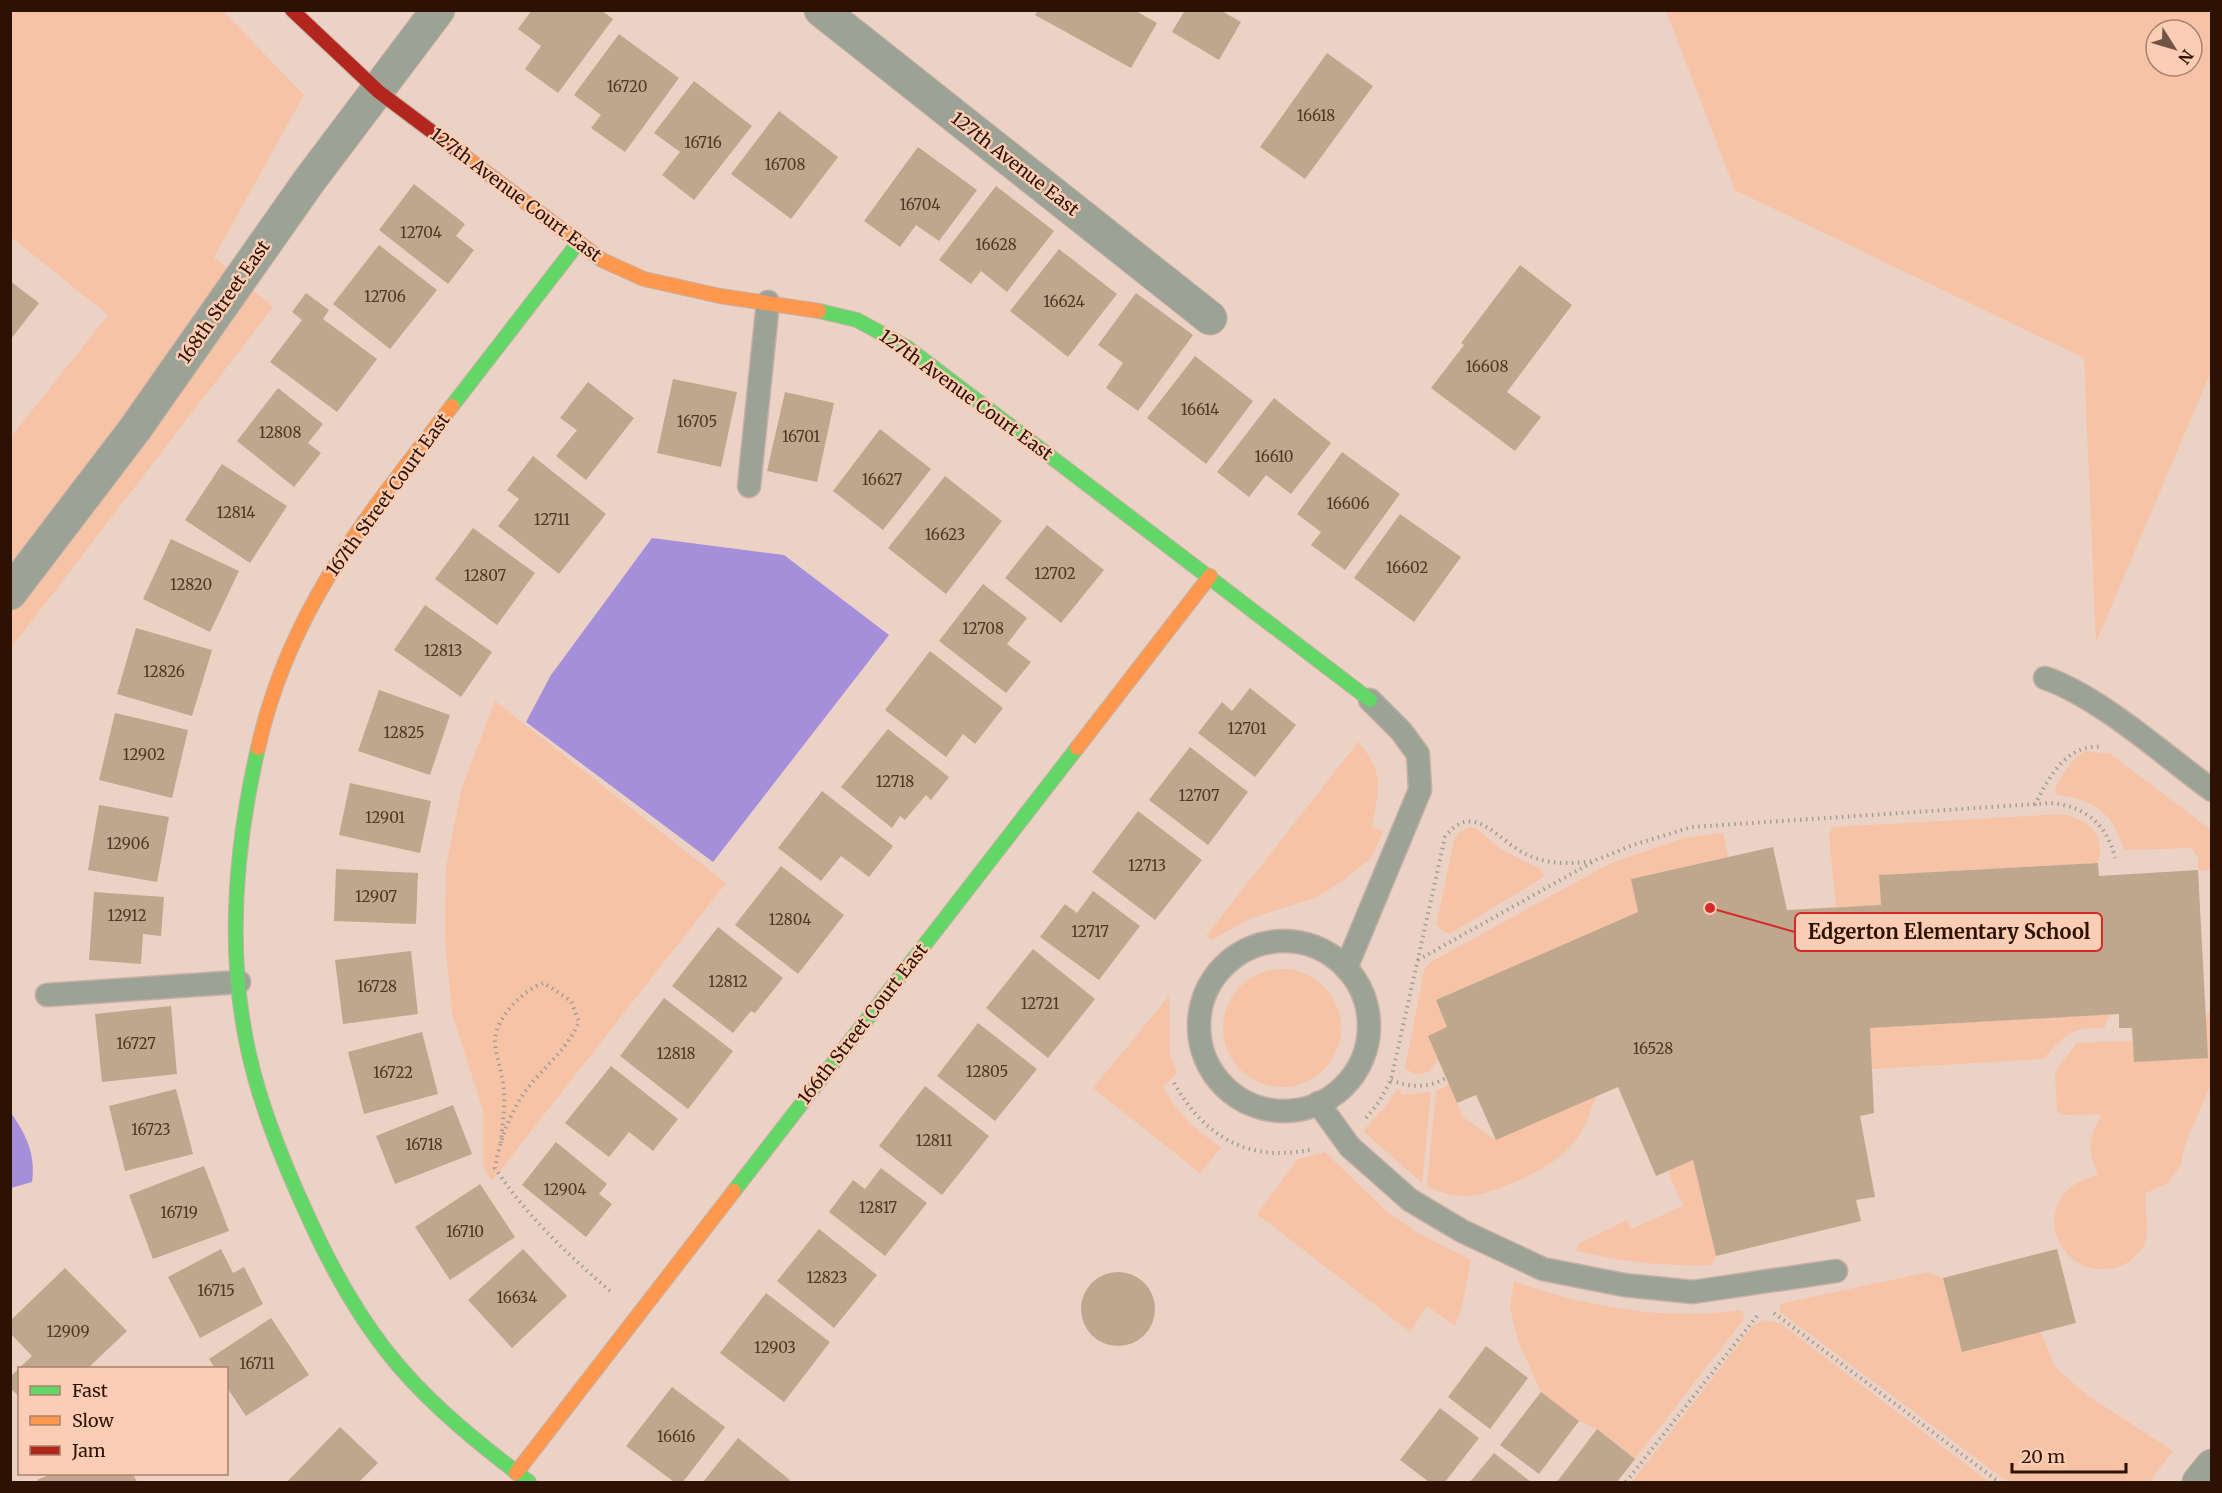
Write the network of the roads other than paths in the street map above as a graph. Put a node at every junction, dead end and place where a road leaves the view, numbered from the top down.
1 (292, 10) edge
2 (438, 10) edge
3 (821, 10) edge
4 (379, 92) junction
5 (578, 243) junction
6 (768, 302) junction
7 (1210, 318) dead end
8 (749, 486) dead end
9 (1210, 576) junction
10 (10, 593) edge
11 (2045, 678) dead end
12 (1370, 700) joint
13 (2211, 790) edge
14 (1346, 968) junction
15 (239, 982) junction
16 (47, 995) dead end
17 (1318, 1103) junction
18 (1836, 1271) dead end
19 (2211, 1466) edge
20 (519, 1479) edge
21 (2199, 1482) edge

1 - 4 street, 127th Avenue Court East
2 - 4 street, 168th Street East
3 - 7 street, 127th Avenue East
4 - 5 street, 127th Avenue Court East
4 - 10 street, 168th Street East
5 - 6 street, 127th Avenue Court East
5 - 15 street, 167th Street Court East
6 - 8 lane
6 - 9 street, 127th Avenue Court East
9 - 12 street, 127th Avenue Court East
9 - 20 street, 166th Street Court East
11 - 13 lane
12 - 14 lane
14 - 17 lane
14 - 17 lane
15 - 16 lane
15 - 20 street, 167th Street Court East
17 - 18 lane
19 - 21 street

